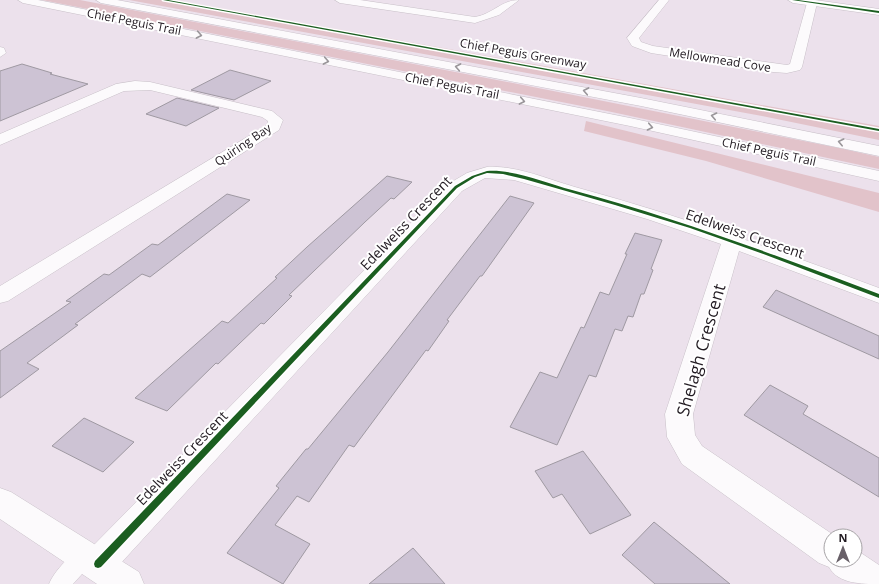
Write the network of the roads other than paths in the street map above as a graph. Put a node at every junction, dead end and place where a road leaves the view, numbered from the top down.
1 (23, 0) edge
2 (101, 0) edge
3 (340, 0) edge
4 (514, 0) edge
5 (664, 0) edge
6 (793, 0) edge
7 (353, 1) edge
8 (812, 2) junction
9 (879, 12) edge
10 (0, 140) edge
11 (879, 151) edge
12 (879, 176) edge
13 (732, 242) junction
14 (0, 296) edge
15 (879, 296) edge
16 (0, 502) edge
17 (823, 546) edge
18 (92, 560) junction
19 (854, 568) edge
20 (59, 584) edge
21 (128, 584) edge
22 (877, 584) edge

1 -> 12 street, Chief Peguis Trail
11 -> 2 street, Chief Peguis Trail
3 - 7 street
4 - 7 street
5 - 8 street, Mellowmead Cove
6 - 8 street
8 - 9 street
10 - 14 street, Quiring Bay
13 - 15 street, Edelweiss Crescent
13 - 17 street, Shelagh Crescent
13 - 18 street, Edelweiss Crescent
16 - 18 street
18 - 20 lane
18 - 21 street
19 - 22 street

